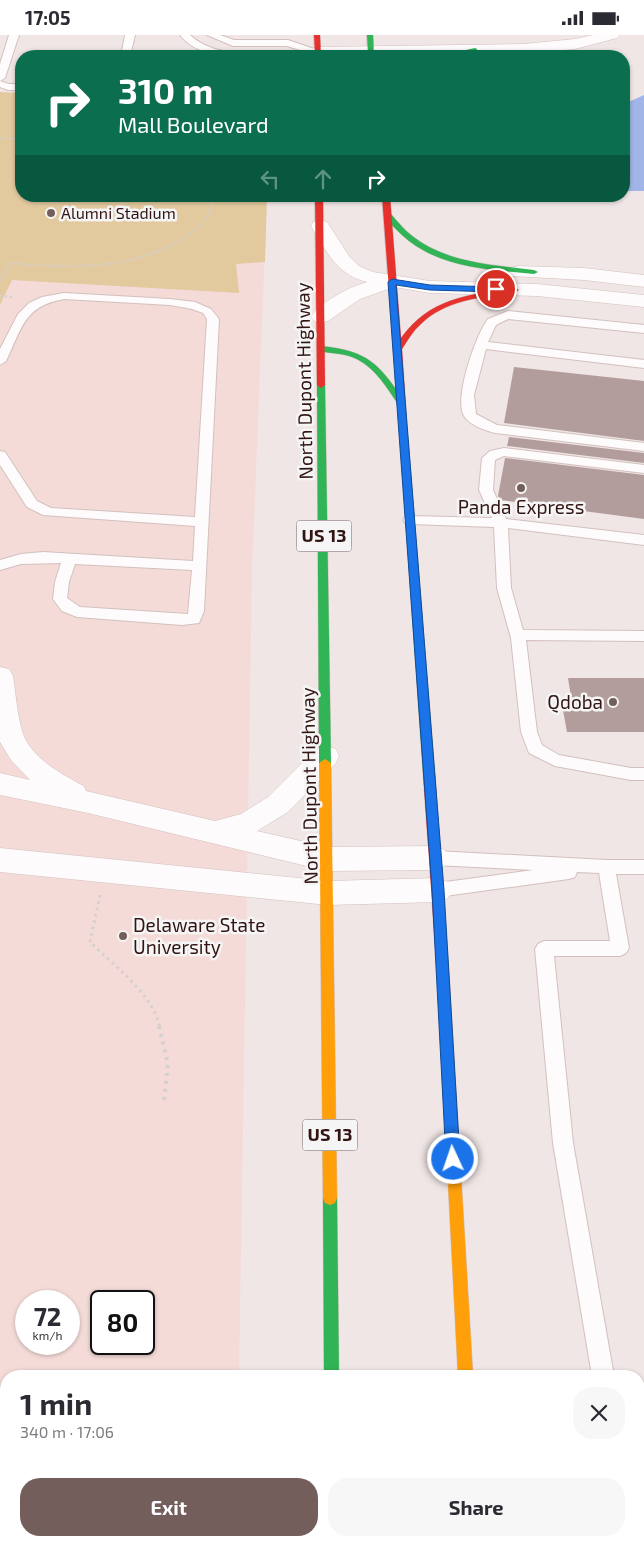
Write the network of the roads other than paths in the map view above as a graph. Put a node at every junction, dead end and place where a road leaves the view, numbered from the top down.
1 (14, 35) edge
2 (130, 35) edge
3 (185, 35) edge
4 (212, 35) edge
5 (317, 35) edge
6 (370, 35) edge
7 (564, 35) edge
8 (612, 35) edge
9 (406, 36) edge
10 (127, 50) edge
11 (213, 50) edge
12 (307, 50) edge
13 (318, 50) edge
14 (371, 50) edge
15 (475, 50) edge
16 (0, 78) edge
17 (0, 84) edge
18 (15, 87) edge
19 (319, 202) edge
20 (386, 202) edge
21 (387, 215) junction
22 (320, 226) junction
23 (534, 272) junction
24 (644, 281) edge
25 (392, 282) junction
26 (515, 289) junction
27 (644, 301) edge
28 (321, 317) junction
29 (644, 329) edge
30 (482, 345) junction
31 (321, 349) junction
32 (397, 349) junction
33 (0, 361) edge
34 (644, 364) edge
35 (401, 403) junction
36 (644, 447) edge
37 (0, 455) edge
38 (644, 469) edge
39 (410, 520) junction
40 (202, 522) junction
41 (501, 523) junction
42 (644, 540) edge
43 (70, 558) junction
44 (0, 565) edge
45 (200, 566) junction
46 (517, 635) junction
47 (644, 636) edge
48 (0, 676) edge
49 (326, 756) junction
50 (644, 774) edge
51 (0, 784) edge
52 (88, 802) junction
53 (214, 832) junction
54 (435, 858) junction
55 (328, 859) junction
56 (0, 860) edge
57 (52, 865) junction
58 (606, 867) junction
59 (644, 867) edge
60 (0, 875) edge
61 (438, 890) junction
62 (328, 893) junction
63 (332, 1370) edge
64 (466, 1370) edge
65 (602, 1370) edge

1 - 16 lane
2 - 10 lane
3 - 11 lane
4 - 12 lane
5 - 13 highway
6 - 14 highway
7 - 9 street
8 - 15 street
17 - 18 lane
19 - 22 highway, North Dupont Highway / US 13
20 - 21 highway
21 - 23 highway
21 - 25 highway
22 - 25 street
22 - 28 highway, North Dupont Highway / US 13
23 - 24 street
23 - 25 street
25 - 26 street
25 - 28 street
25 - 32 highway
26 - 27 street
26 - 32 highway
28 - 31 highway, North Dupont Highway / US 13
29 - 30 lane
30 - 34 lane
30 - 36 lane
31 - 35 highway
31 - 49 highway, North Dupont Highway / US 13
32 - 35 highway
33 - 40 lane
35 - 39 highway
37 - 40 lane
38 - 41 lane
39 - 41 lane
39 - 54 highway
40 - 45 lane
41 - 42 lane
41 - 46 lane
43 - 44 lane
43 - 45 lane
43 - 45 lane
46 - 47 lane
46 - 50 lane
48 - 52 street
49 - 53 street
49 - 55 highway, North Dupont Highway / US 13
51 - 52 street
52 - 53 street
53 - 55 street
54 - 55 street
54 - 58 lane
54 - 61 highway
55 - 62 highway, North Dupont Highway / US 13
56 - 57 street
57 - 60 street
57 - 62 street
58 - 59 lane
58 - 61 lane
58 - 65 lane
61 - 62 street
61 - 64 highway
62 - 63 highway, North Dupont Highway / US 13

